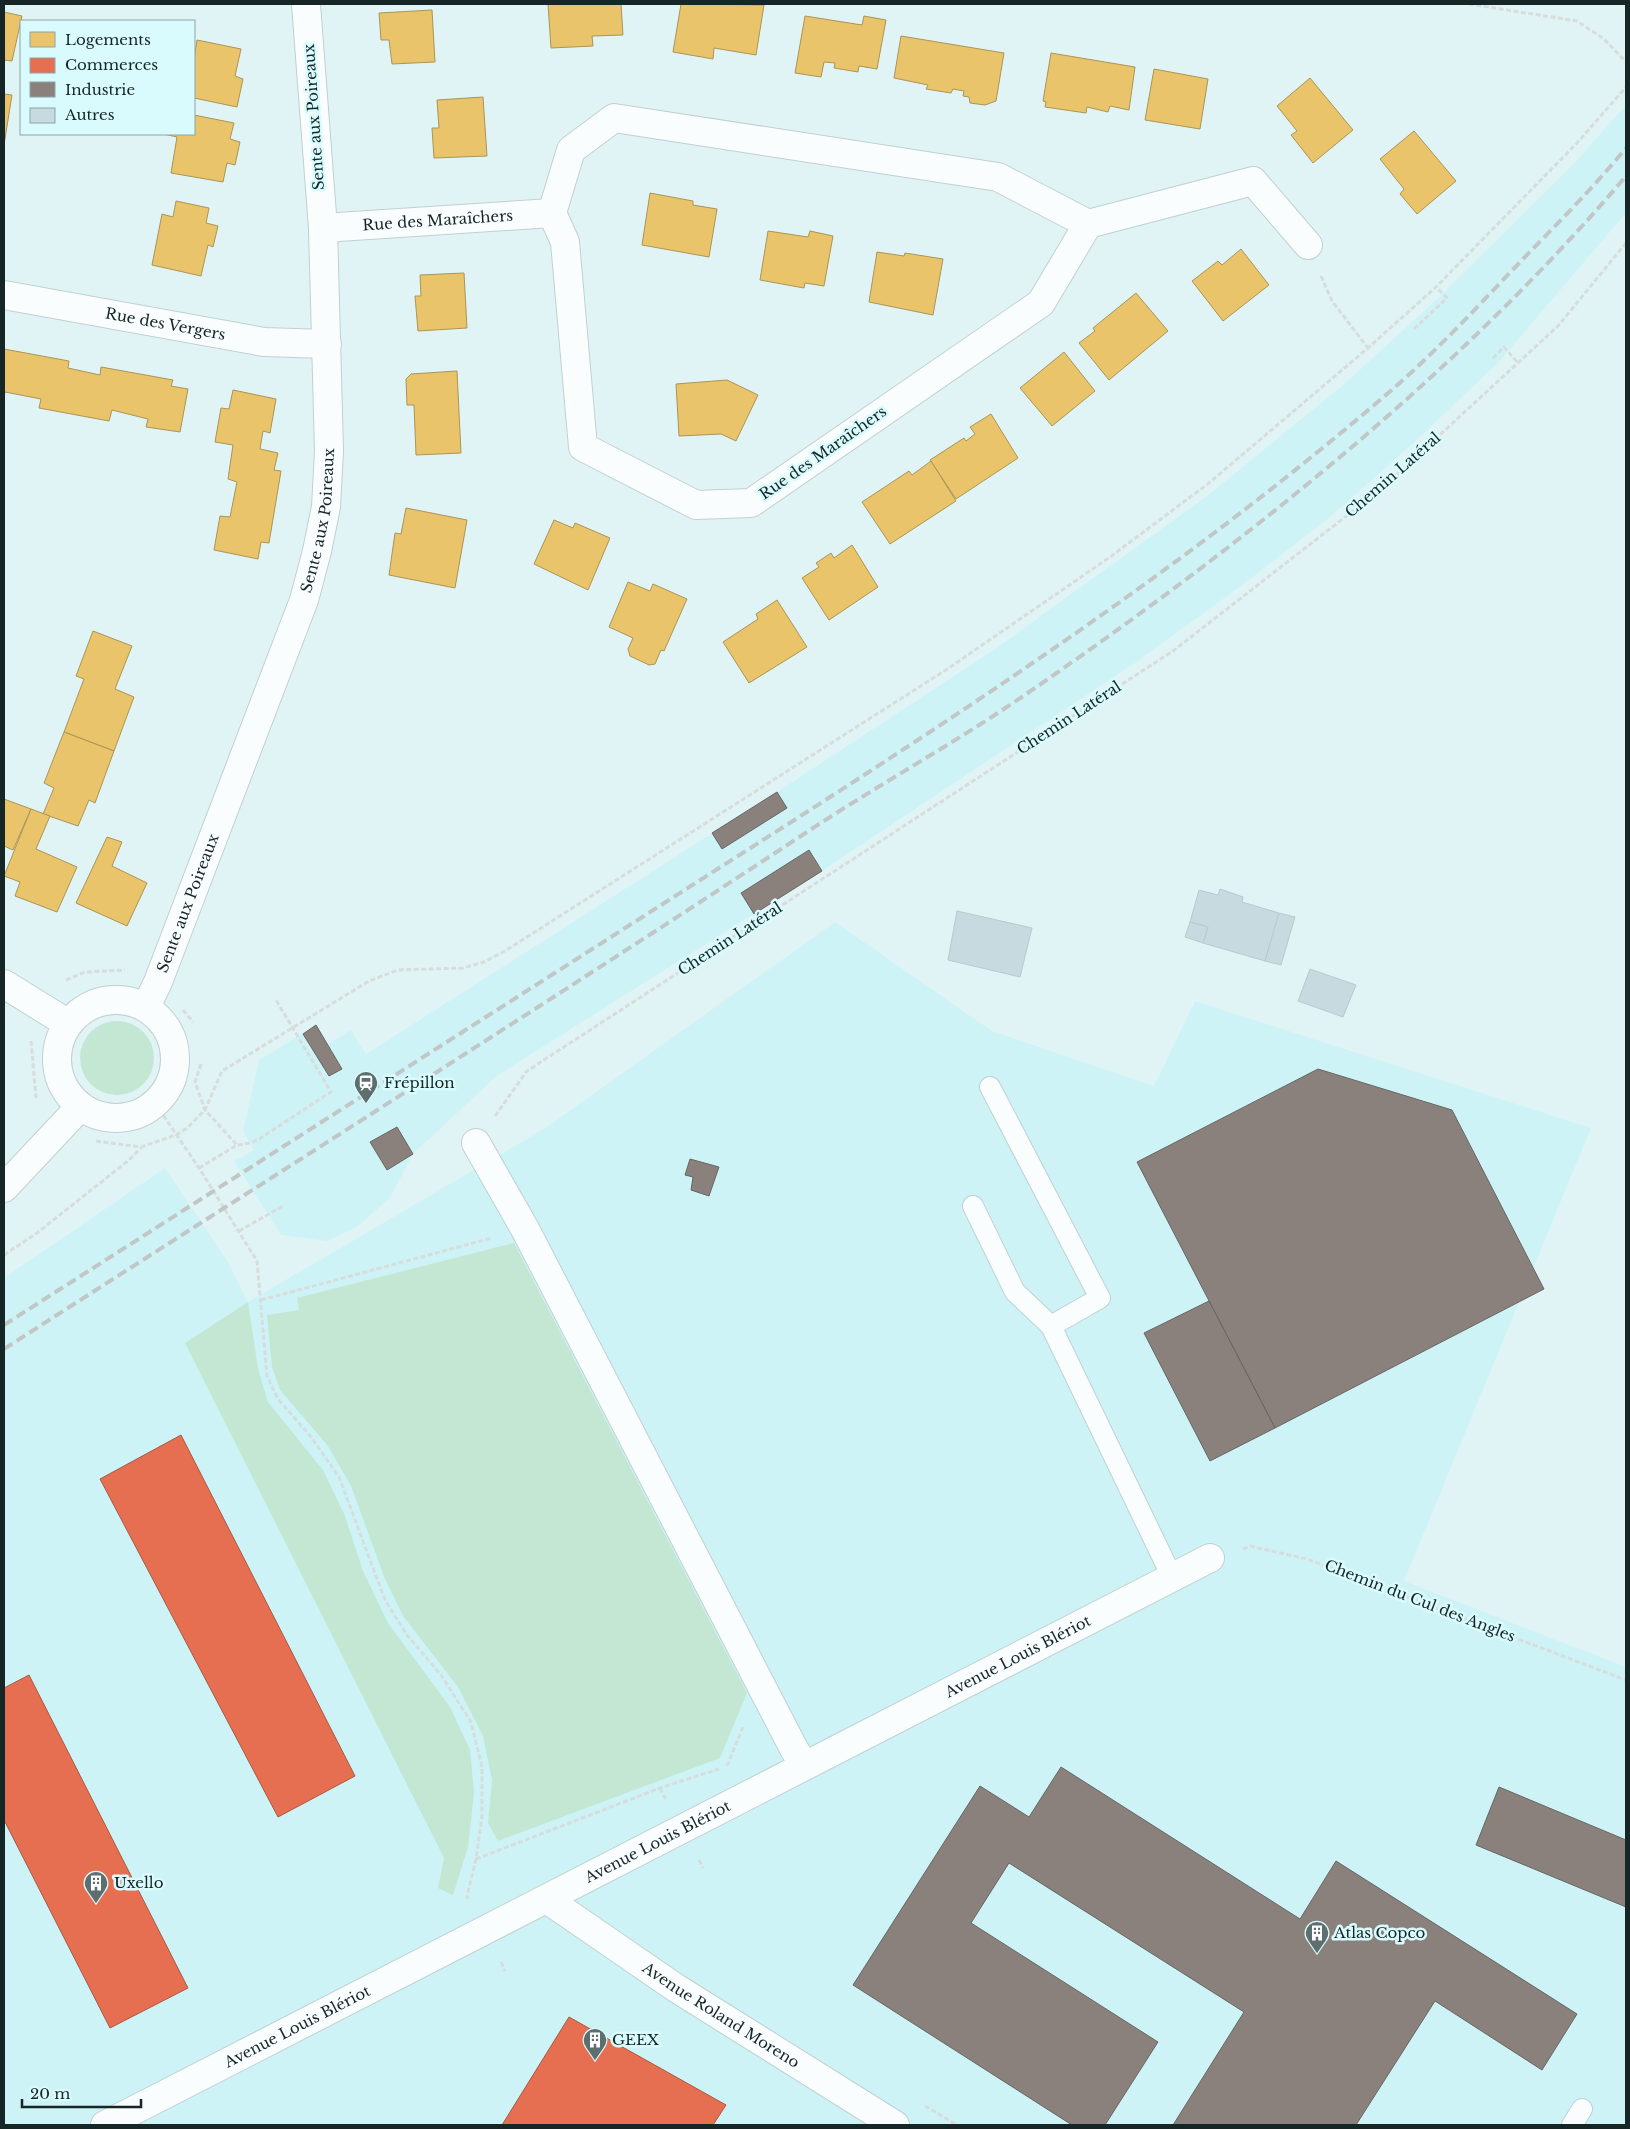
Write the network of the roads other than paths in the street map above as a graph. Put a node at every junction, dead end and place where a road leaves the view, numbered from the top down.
1 (306, 4) edge
2 (552, 213) junction
3 (1088, 224) junction
4 (323, 228) junction
5 (1308, 245) road end
6 (4, 295) edge
7 (327, 344) junction
8 (4, 984) edge
9 (146, 1008) junction
10 (67, 1023) junction
11 (990, 1087) dead end
12 (80, 1107) junction
13 (476, 1143) road end
14 (4, 1188) edge
15 (973, 1206) dead end
16 (1051, 1326) junction
17 (1210, 1558) road end
18 (1172, 1577) junction
19 (804, 1765) junction
20 (548, 1900) junction
21 (105, 2125) edge
22 (895, 2125) edge

1 - 4 street, Sente aux Poireaux
2 - 3 street
2 - 3 street, Rue des Maraîchers
2 - 4 street, Rue des Maraîchers
3 - 5 street
4 - 7 street, Sente aux Poireaux
6 - 7 street, Rue des Vergers
7 - 9 street, Sente aux Poireaux
8 - 10 street
9 - 10 street
9 - 12 street
10 - 12 street
11 - 16 lane
12 - 14 street
13 - 19 street
15 - 16 lane
16 - 18 lane
17 - 18 street, Avenue Louis Blériot
18 - 19 street, Avenue Louis Blériot
19 - 20 street, Avenue Louis Blériot
20 - 21 street, Avenue Louis Blériot
20 - 22 street, Avenue Roland Moreno

